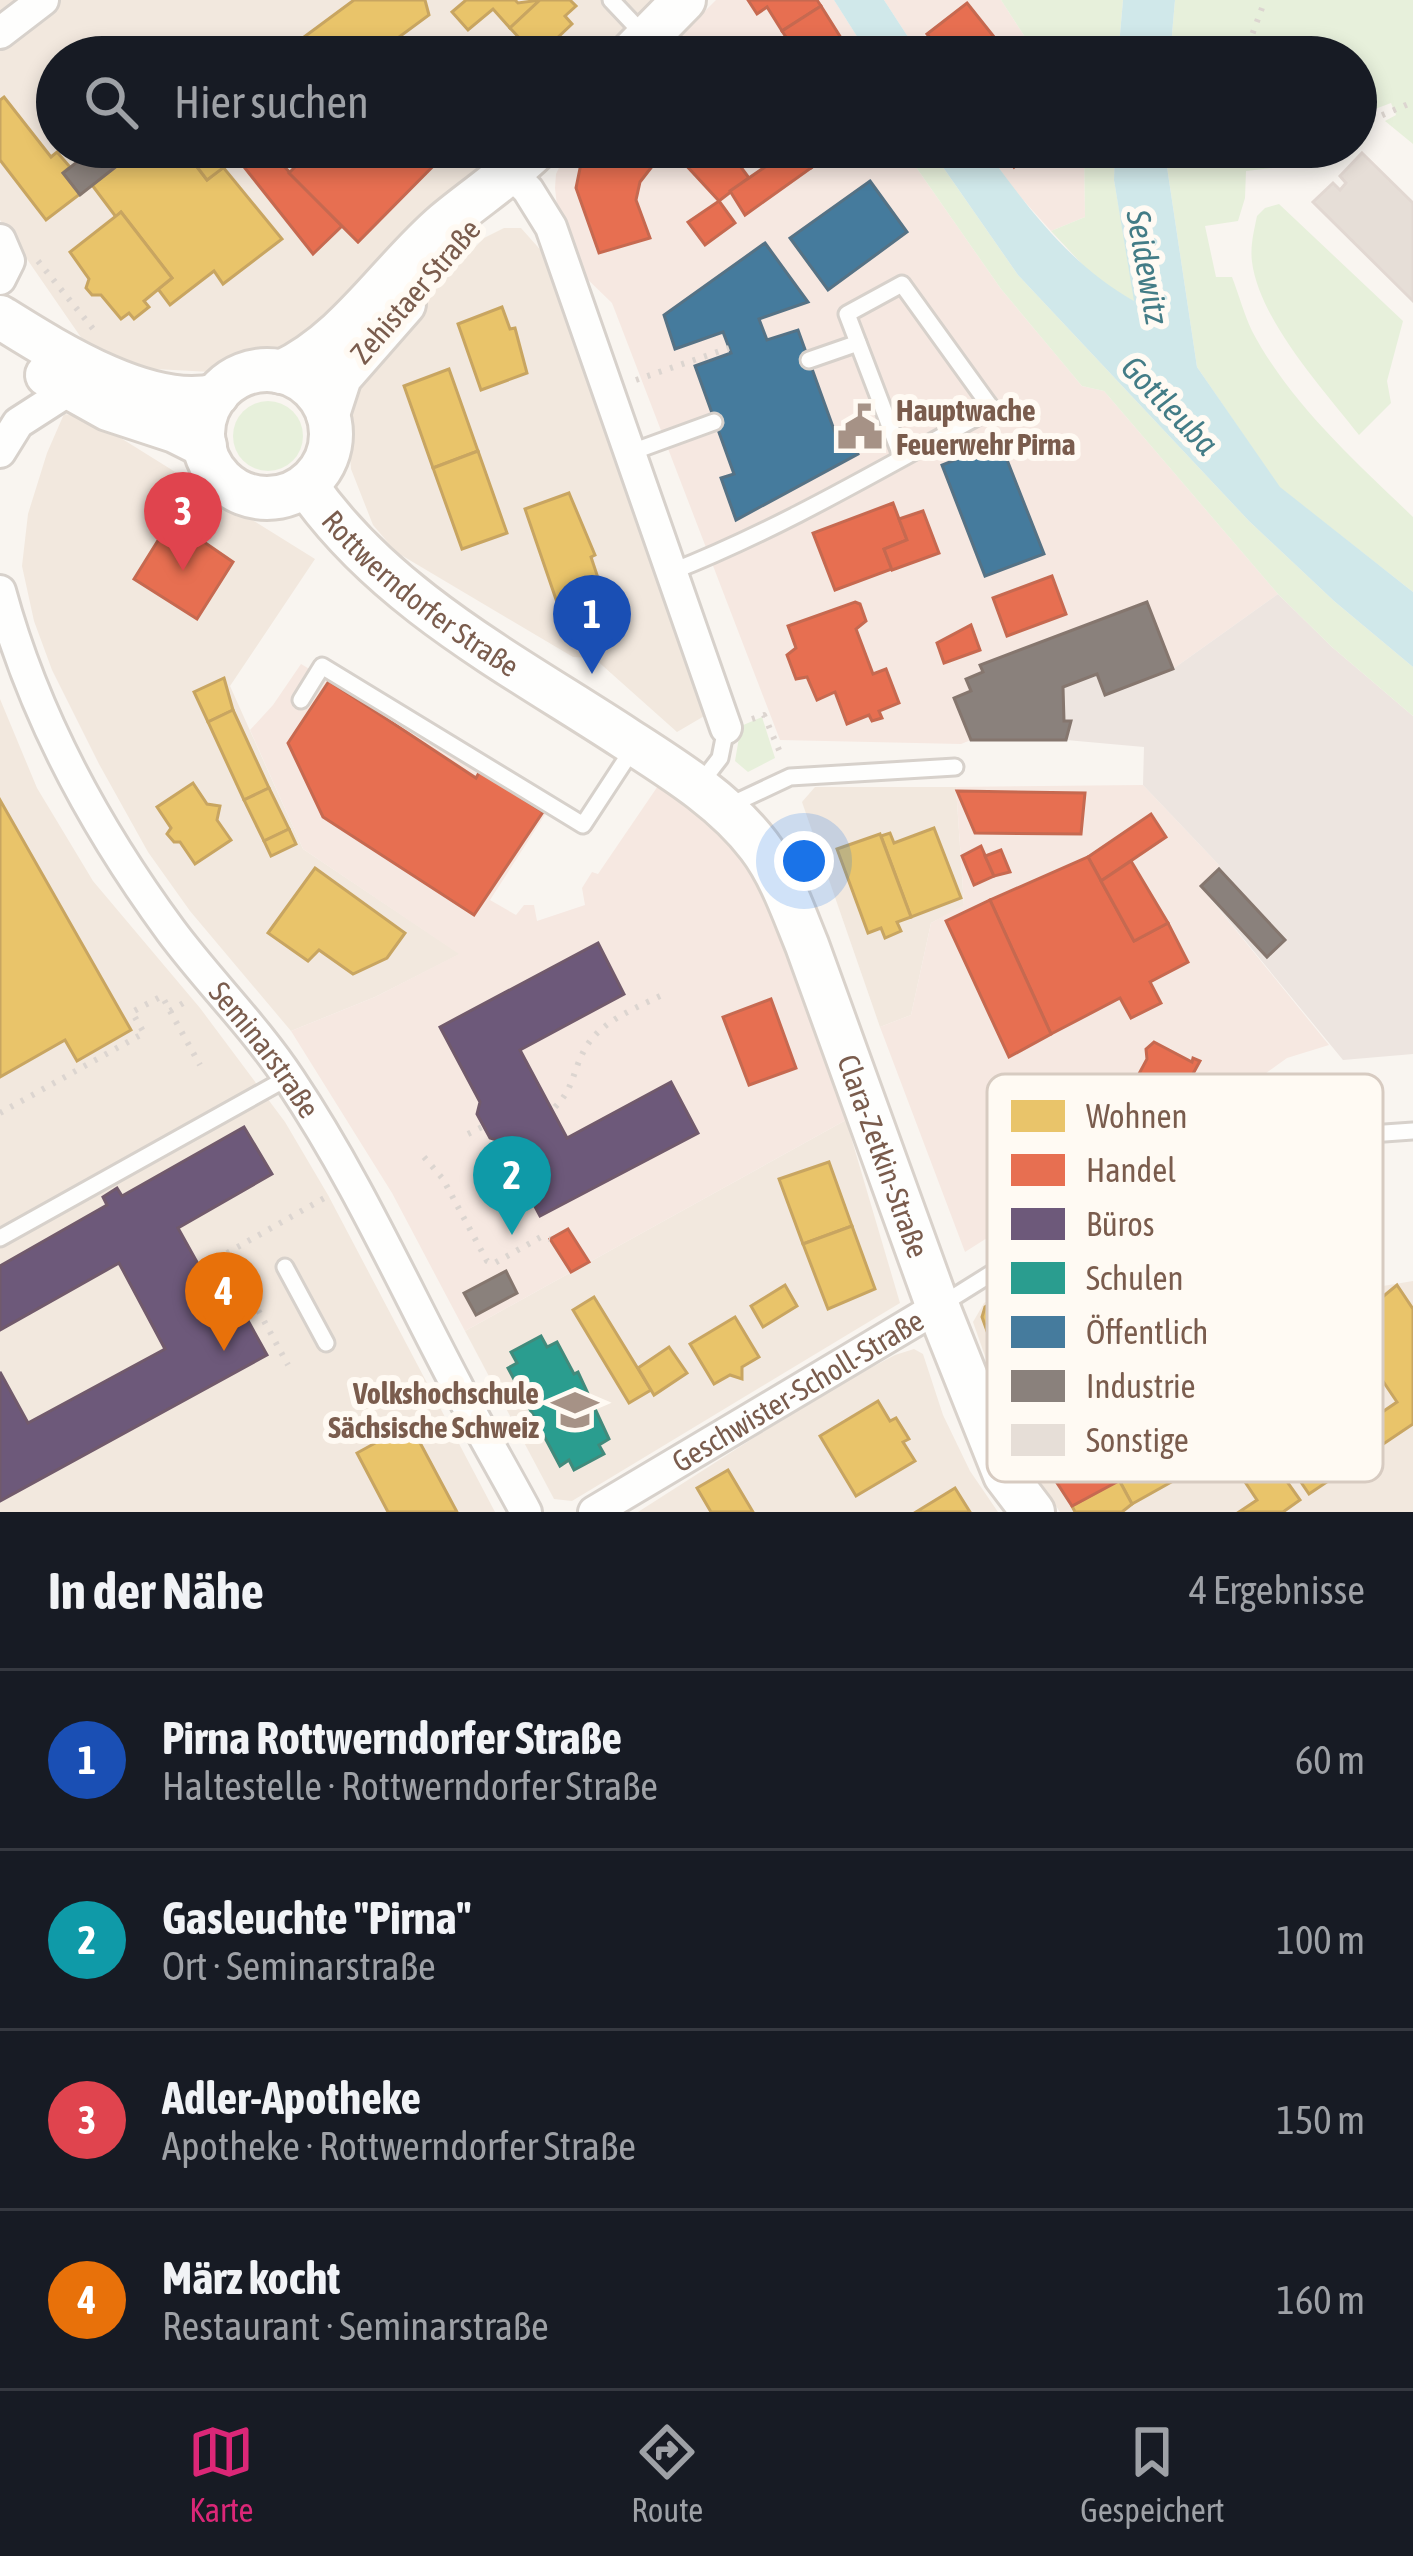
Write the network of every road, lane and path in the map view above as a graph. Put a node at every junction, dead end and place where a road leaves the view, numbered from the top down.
1 (43, 0) edge
2 (611, 0) edge
3 (685, 0) edge
4 (1265, 0) edge
5 (0, 33) edge
6 (631, 36) edge
7 (650, 36) edge
8 (1252, 36) edge
9 (1413, 102) edge
10 (1377, 117) edge
11 (515, 168) edge
12 (519, 168) edge
13 (526, 168) edge
14 (3, 260) edge
15 (0, 317) edge
16 (99, 337) dead end
17 (858, 343) junction
18 (0, 347) edge
19 (729, 348) dead end
20 (809, 360) dead end
21 (281, 372) junction
22 (67, 387) junction
23 (608, 389) junction
24 (217, 395) junction
25 (328, 414) junction
26 (714, 422) dead end
27 (205, 446) junction
28 (0, 452) edge
29 (629, 453) junction
30 (902, 458) junction
31 (306, 485) junction
32 (671, 572) junction
33 (0, 591) edge
34 (301, 700) dead end
35 (726, 728) junction
36 (636, 745) junction
37 (955, 767) dead end
38 (790, 777) junction
39 (711, 797) junction
40 (214, 985) junction
41 (666, 993) dead end
42 (170, 1011) junction
43 (200, 1065) dead end
44 (289, 1077) junction
45 (555, 1107) dead end
46 (0, 1113) edge
47 (484, 1126) dead end
48 (1413, 1131) edge
49 (1383, 1133) edge
50 (468, 1134) dead end
51 (424, 1157) dead end
52 (293, 1216) dead end
53 (0, 1238) edge
54 (550, 1239) dead end
55 (227, 1253) junction
56 (200, 1267) dead end
57 (285, 1267) dead end
58 (987, 1276) edge
59 (938, 1307) junction
60 (326, 1343) dead end
61 (288, 1365) dead end
62 (987, 1430) edge
63 (1010, 1482) edge
64 (526, 1512) edge
65 (594, 1512) edge
66 (1033, 1512) edge

1 - 5 street
2 - 6 lane
3 - 7 main road
4 - 8 path
9 - 10 path
11 - 21 main road, Zehistaer Straße
12 - 25 main road, Zehistaer Straße
13 - 23 street
14 - 16 path
15 - 24 main road
17 - 20 lane
17 - 30 lane
17 - 30 lane
18 - 22 main road
19 - 23 path
21 - 24 main road
21 - 25 main road
22 - 27 main road
22 - 28 street
23 - 29 street
24 - 27 main road
25 - 31 main road
26 - 29 lane
27 - 31 main road
29 - 32 street
30 - 32 lane
31 - 36 main road, Rottwerndorfer Straße
32 - 35 street
33 - 40 street, Seminarstraße
34 - 36 lane
35 - 38 path
35 - 39 lane
36 - 39 main road, Rottwerndorfer Straße
37 - 38 lane
38 - 39 lane
39 - 59 main road, Clara-Zetkin-Straße
40 - 42 path
40 - 44 street, Seminarstraße
41 - 45 path
42 - 43 path
42 - 46 path
44 - 53 lane
44 - 64 street, Seminarstraße
47 - 50 path
48 - 49 lane
51 - 54 path
52 - 55 path
55 - 56 path
55 - 61 path
57 - 60 lane
58 - 59 lane
59 - 62 main road, Clara-Zetkin-Straße
59 - 65 street, Geschwister-Scholl-Straße
63 - 66 main road, Clara-Zetkin-Straße

